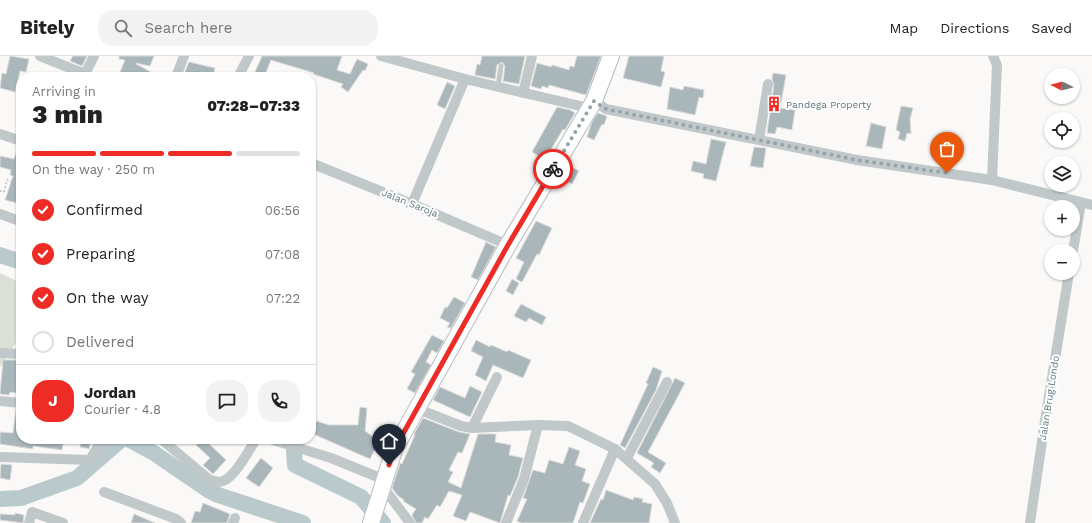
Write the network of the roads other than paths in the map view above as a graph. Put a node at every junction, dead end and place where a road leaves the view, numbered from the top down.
1 (40, 56) edge
2 (94, 56) edge
3 (184, 56) edge
4 (249, 56) edge
5 (532, 56) edge
6 (611, 56) edge
7 (993, 56) edge
8 (387, 57) edge
9 (501, 66) dead end
10 (78, 72) edge
11 (89, 72) edge
12 (178, 72) edge
13 (241, 72) edge
14 (465, 79) junction
15 (768, 84) dead end
16 (498, 87) junction
17 (523, 93) junction
18 (592, 104) junction
19 (0, 134) edge
20 (16, 139) edge
21 (759, 140) junction
22 (316, 165) edge
23 (992, 180) junction
24 (1069, 200) edge
25 (1080, 203) edge
26 (412, 204) junction
27 (1092, 205) edge
28 (0, 214) edge
29 (16, 220) edge
30 (508, 245) junction
31 (1068, 280) edge
32 (0, 353) edge
33 (16, 354) edge
34 (497, 376) dead end
35 (667, 382) dead end
36 (0, 401) edge
37 (16, 402) edge
38 (418, 409) junction
39 (538, 425) junction
40 (472, 428) junction
41 (99, 444) edge
42 (167, 444) edge
43 (253, 444) edge
44 (286, 444) edge
45 (615, 449) junction
46 (0, 457) edge
47 (627, 458) junction
48 (382, 489) junction
49 (104, 492) dead end
50 (1030, 521) edge
51 (29, 523) edge
52 (63, 523) edge
53 (181, 523) edge
54 (371, 523) edge
55 (410, 523) edge
56 (506, 523) edge
57 (583, 523) edge
58 (675, 523) edge

1 - 10 street
2 - 11 street
3 - 12 street
4 - 13 street
5 - 17 street
6 - 18 main road
7 - 23 street
8 - 14 street
9 - 16 lane
14 - 16 street
14 - 26 street
15 - 21 street
16 - 17 street
17 - 18 street
18 - 21 street
18 - 30 main road
19 - 20 street
21 - 23 street
22 - 26 street, Jalan Saroja
23 - 24 street
25 - 27 street
26 - 30 street, Jalan Saroja
28 - 29 street
30 - 38 main road
31 - 50 street, Jalan Brug Londo
32 - 33 street
34 - 40 street
35 - 47 street
36 - 37 street
38 - 40 street
38 - 48 main road
39 - 40 street
39 - 45 street
39 - 56 street
41 - 46 street
42 - 43 street
44 - 48 street
45 - 47 street
45 - 57 street
47 - 58 street
48 - 54 main road
48 - 55 street
49 - 53 street
51 - 52 street

